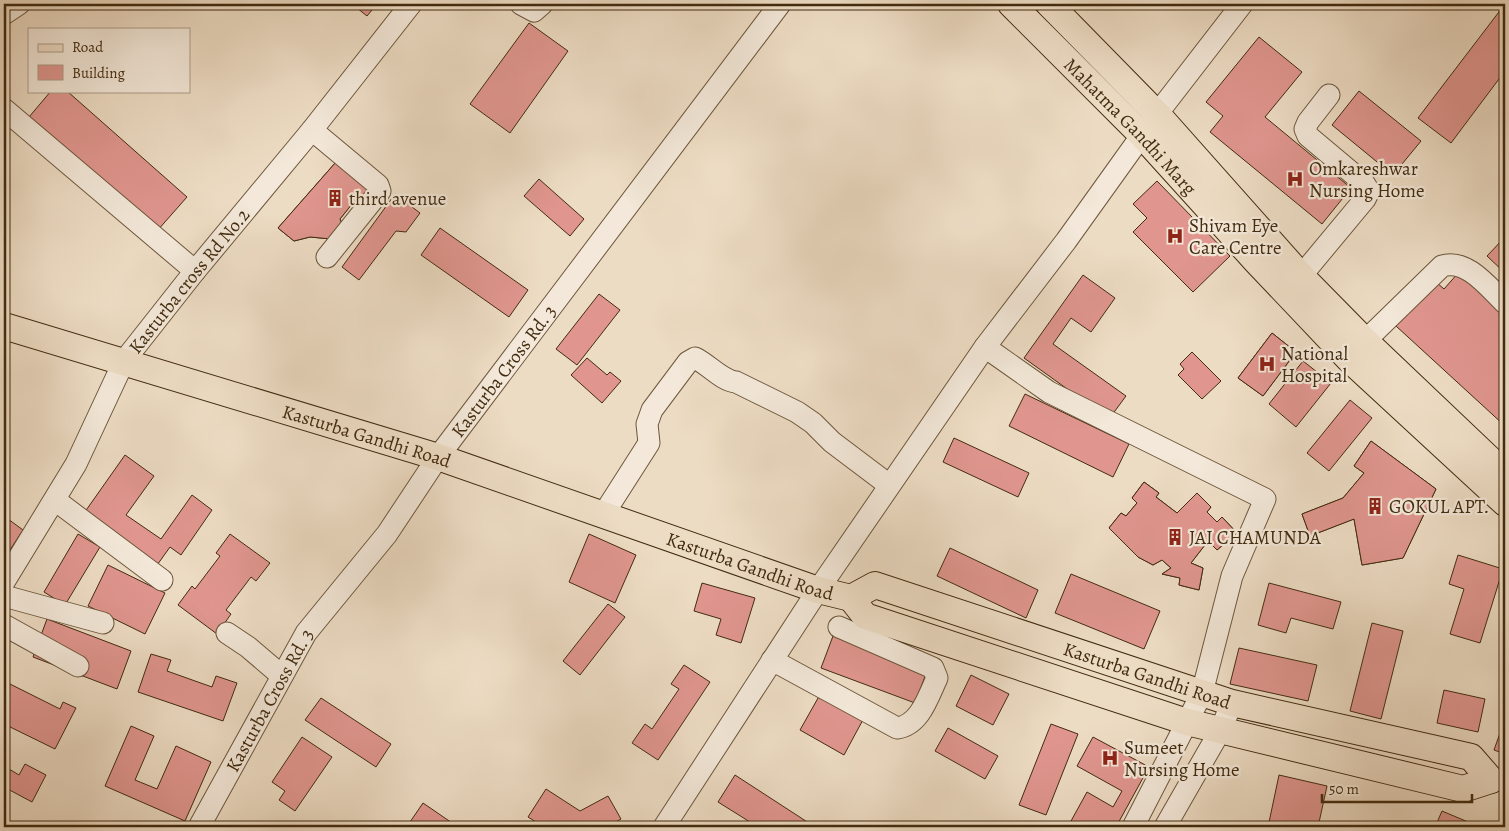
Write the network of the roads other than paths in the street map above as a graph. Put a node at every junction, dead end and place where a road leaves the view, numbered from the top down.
1 (19, 4) edge
2 (411, 4) edge
3 (521, 4) edge
4 (542, 4) edge
5 (780, 4) edge
6 (1011, 4) edge
7 (1049, 4) edge
8 (1242, 4) edge
9 (4, 14) edge
10 (1329, 95) dead end
11 (4, 108) edge
12 (1150, 124) junction
13 (312, 130) junction
14 (327, 257) dead end
15 (195, 271) junction
16 (1301, 276) junction
17 (1505, 303) edge
18 (4, 326) edge
19 (1365, 341) junction
20 (985, 347) junction
21 (124, 361) junction
22 (438, 458) junction
23 (1505, 474) edge
24 (889, 485) junction
25 (55, 500) junction
26 (1505, 503) edge
27 (603, 515) junction
28 (162, 580) dead end
29 (4, 582) edge
30 (818, 590) junction
31 (4, 596) edge
32 (852, 598) junction
33 (103, 623) dead end
34 (4, 625) edge
35 (839, 627) dead end
36 (227, 633) dead end
37 (772, 660) junction
38 (78, 666) dead end
39 (282, 676) junction
40 (1202, 693) junction
41 (1232, 703) junction
42 (1187, 722) junction
43 (1220, 731) junction
44 (1498, 782) edge
45 (199, 827) edge
46 (664, 827) edge
47 (1133, 827) edge
48 (1165, 827) edge

1 - 9 street
2 - 13 street, Kasturba cross Rd No.2
3 - 4 street
5 - 22 street, Kasturba Cross Rd. 3
6 - 12 main road, Mahatma Gandhi Marg
7 - 12 main road
8 - 12 street
10 - 16 street
11 - 15 street
12 - 16 main road
12 - 20 street
12 - 26 main road, Mahatma Gandhi Marg
13 - 14 street
13 - 15 street, Kasturba cross Rd No.2
15 - 21 street, Kasturba cross Rd No.2
16 - 19 main road
17 - 19 street
18 - 21 main road, Kasturba Gandhi Road
19 - 23 main road
20 - 24 street
20 - 40 street
21 - 22 main road, Kasturba Gandhi Road
21 - 25 street, Kasturba cross Rd No.2
22 - 27 main road, Kasturba Gandhi Road
22 - 39 street, Kasturba Cross Rd. 3
24 - 27 street
24 - 30 street
25 - 28 street
25 - 29 street, Kasturba cross Rd No.2
27 - 30 main road, Kasturba Gandhi Road
30 - 32 main road, Kasturba Gandhi Road
30 - 37 street
31 - 33 street
32 - 40 main road, Kasturba Gandhi Road
32 - 42 main road
34 - 38 street
35 - 37 street
36 - 39 street
37 - 46 street
39 - 45 street, Kasturba Cross Rd. 3
40 - 41 main road, Kasturba Gandhi Road
40 - 42 street
41 - 43 street
41 - 44 main road, Kasturba Gandhi Road
42 - 43 main road
42 - 47 street
43 - 44 main road
43 - 48 street

